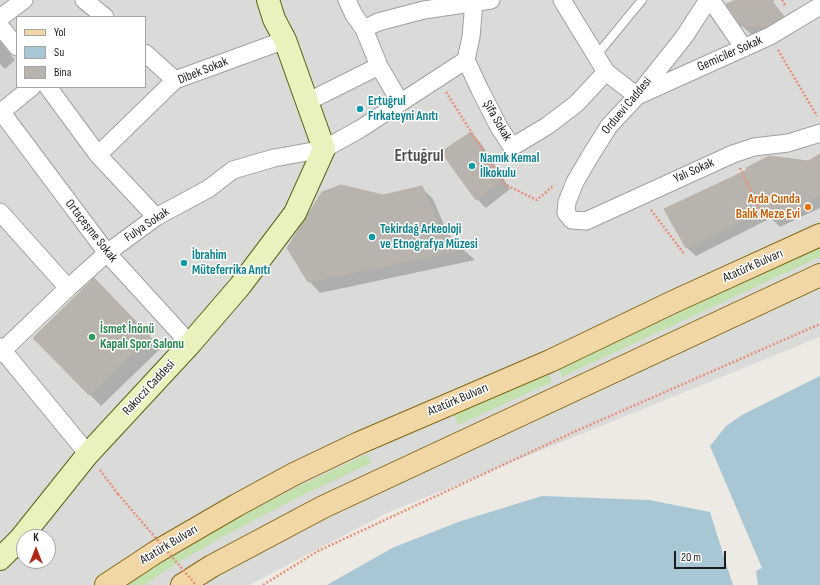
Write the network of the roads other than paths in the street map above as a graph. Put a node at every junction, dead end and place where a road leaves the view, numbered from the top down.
1 (24, 0) edge
2 (85, 0) edge
3 (268, 0) edge
4 (278, 0) edge
5 (346, 0) edge
6 (562, 0) edge
7 (642, 0) edge
8 (708, 0) edge
9 (711, 0) edge
10 (483, 1) edge
11 (820, 6) edge
12 (101, 16) edge
13 (0, 18) edge
14 (0, 26) edge
15 (364, 29) junction
16 (285, 40) junction
17 (16, 46) edge
18 (744, 48) junction
19 (146, 54) edge
20 (596, 56) junction
21 (466, 60) junction
22 (379, 66) junction
23 (606, 72) junction
24 (175, 80) junction
25 (31, 88) edge
26 (49, 88) edge
27 (637, 96) junction
28 (307, 102) junction
29 (400, 102) junction
30 (0, 112) edge
31 (820, 133) edge
32 (324, 149) junction
33 (98, 155) junction
34 (0, 212) edge
35 (156, 217) junction
36 (572, 220) joint
37 (820, 235) edge
38 (107, 253) junction
39 (820, 275) edge
40 (68, 288) junction
41 (190, 344) junction
42 (1, 350) edge
43 (88, 454) junction
44 (0, 559) edge
45 (106, 585) edge
46 (182, 585) edge

1 - 13 street
2 - 12 street
3 - 16 street
4 - 16 street
5 - 15 street
6 - 20 street
7 - 20 lane
8 - 27 street, Orduevi Caddesi
9 - 18 street
10 - 15 street
10 - 21 street
11 - 18 street, Gemiciler Sokak
14 - 17 street
15 - 22 street
16 - 24 street, Dibek Sokak
16 - 28 street
18 - 27 street, Gemiciler Sokak
19 - 24 street
20 - 23 street
21 - 23 street, Şifa Sokak
21 - 29 street, Fulya Sokak
22 - 28 street
22 - 29 street
23 - 27 street
24 - 33 street, Dibek Sokak
25 - 30 street
26 - 33 street
27 - 36 street, Orduevi Caddesi
28 - 32 street
29 - 32 street, Fulya Sokak
30 - 38 street, Ortaçeşme Sokak
31 - 36 street, Yalı Sokak
32 - 35 street, Fulya Sokak
32 - 41 street, Rakoczi Caddesi
33 - 35 street
34 - 40 street
35 - 38 street, Fulya Sokak
37 - 45 main road, Atatürk Bulvarı
38 - 40 street, Fulya Sokak
38 - 41 street, Ortaçeşme Sokak
39 - 46 main road
40 - 42 street, Fulya Sokak
41 - 43 street, Rakoczi Caddesi
42 - 43 street
43 - 44 street, Rakoczi Caddesi

